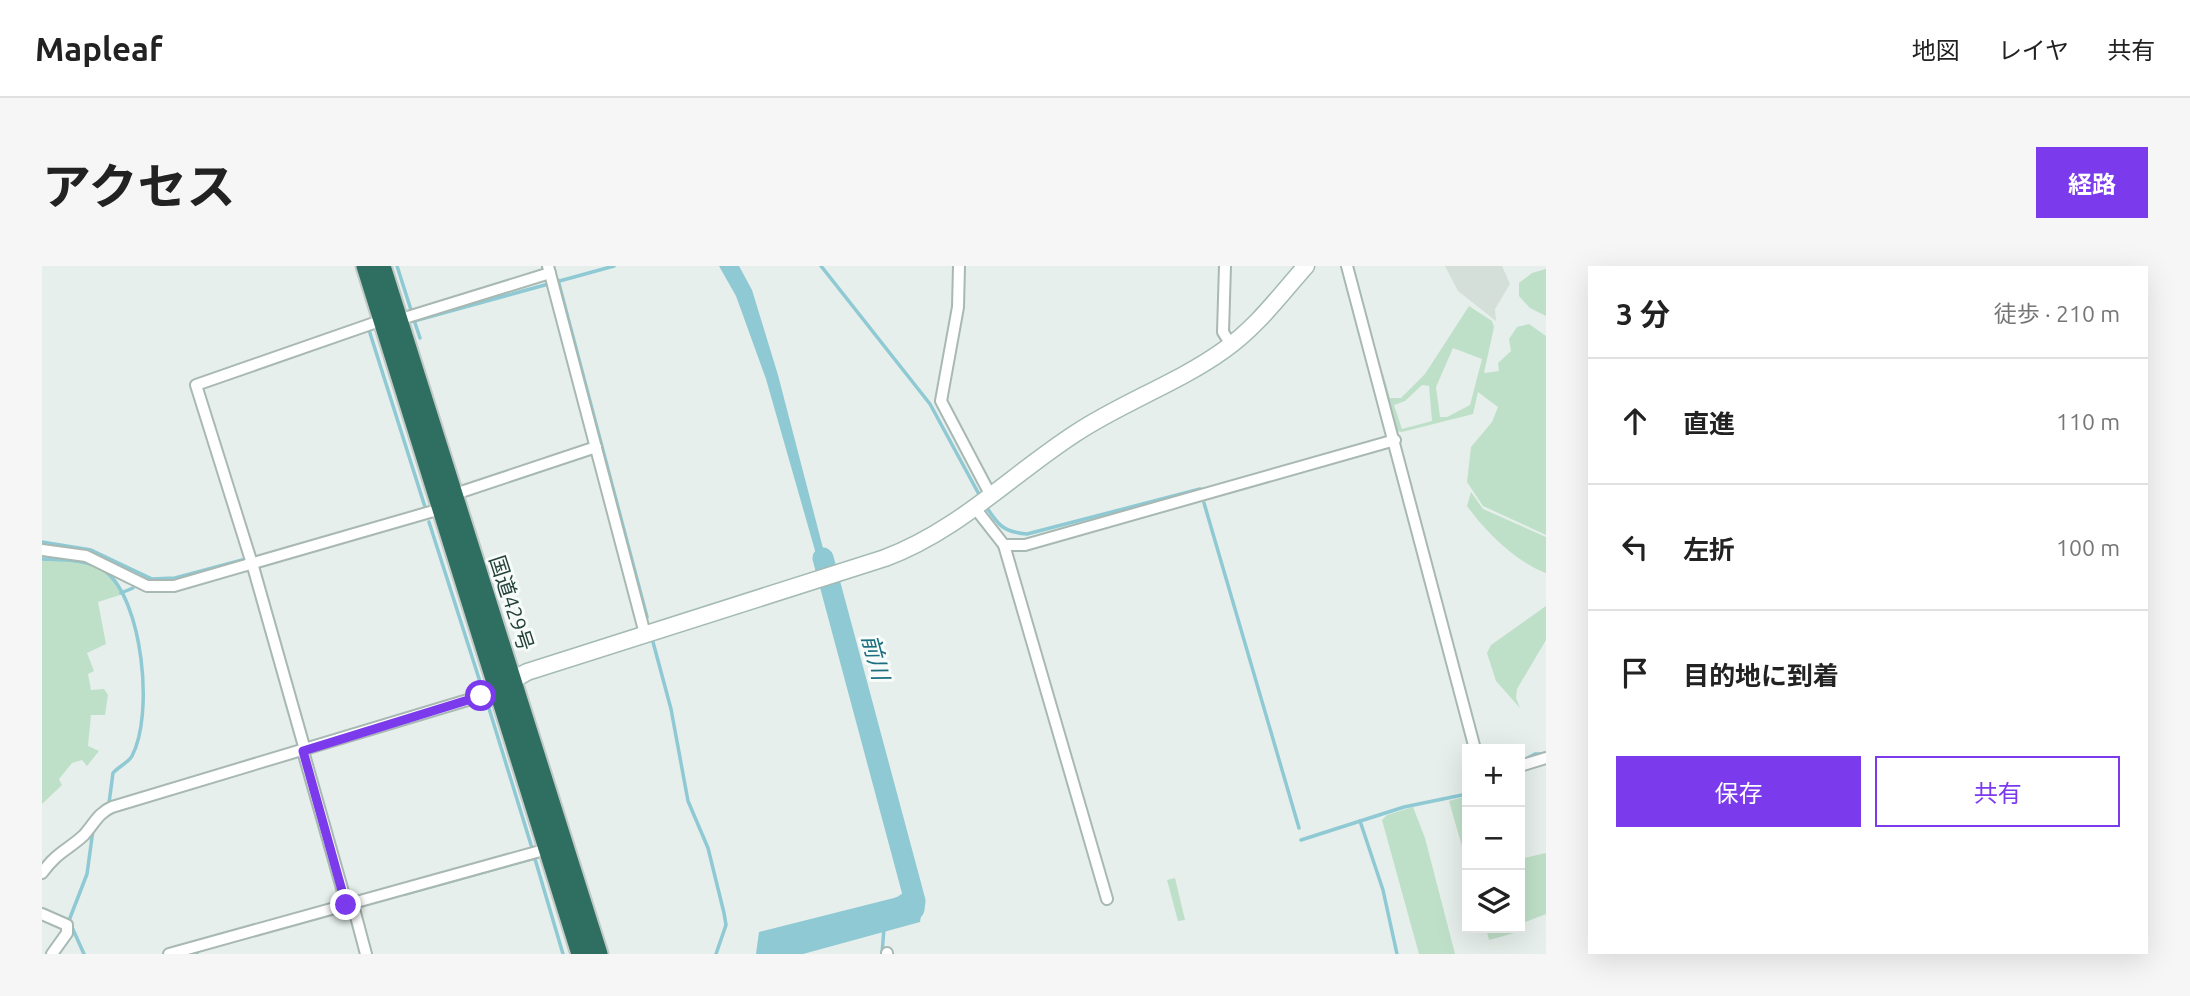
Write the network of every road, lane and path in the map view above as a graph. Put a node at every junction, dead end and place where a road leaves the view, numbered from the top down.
1 (366, 266) edge
2 (381, 266) edge
3 (960, 266) edge
4 (1225, 266) edge
5 (1306, 266) edge
6 (1347, 266) edge
7 (550, 275) edge
8 (402, 318) junction
9 (1231, 345) junction
10 (1395, 440) junction
11 (596, 447) junction
12 (447, 502) junction
13 (983, 502) junction
14 (1004, 545) junction
15 (42, 550) edge
16 (252, 564) junction
17 (645, 634) junction
18 (506, 684) junction
19 (1474, 744) edge
20 (304, 750) junction
21 (1546, 758) edge
22 (1525, 764) edge
23 (556, 847) junction
24 (42, 873) edge
25 (1107, 899) dead end
26 (350, 905) junction
27 (42, 914) edge
28 (52, 954) edge
29 (169, 954) edge
30 (366, 954) edge
31 (581, 954) edge
32 (598, 954) edge

1 - 8 highway, 国道429号
2 - 8 highway, 国道429号
3 - 13 street
4 - 9 street
5 - 9 street
6 - 10 street
7 - 8 street
7 - 11 street
8 - 12 highway, 国道429号
8 - 16 street
9 - 13 street
10 - 14 street
10 - 19 street
11 - 12 street
11 - 17 street
12 - 16 street
12 - 18 highway, 国道429号
13 - 14 street
13 - 17 street
14 - 25 street
15 - 16 street
16 - 20 street
17 - 18 street
18 - 20 street
18 - 23 highway, 国道429号
20 - 24 street
20 - 26 street
21 - 22 street
23 - 26 street
23 - 31 highway, 国道429号
23 - 32 highway, 国道429号
26 - 29 street
26 - 30 street
27 - 28 street

